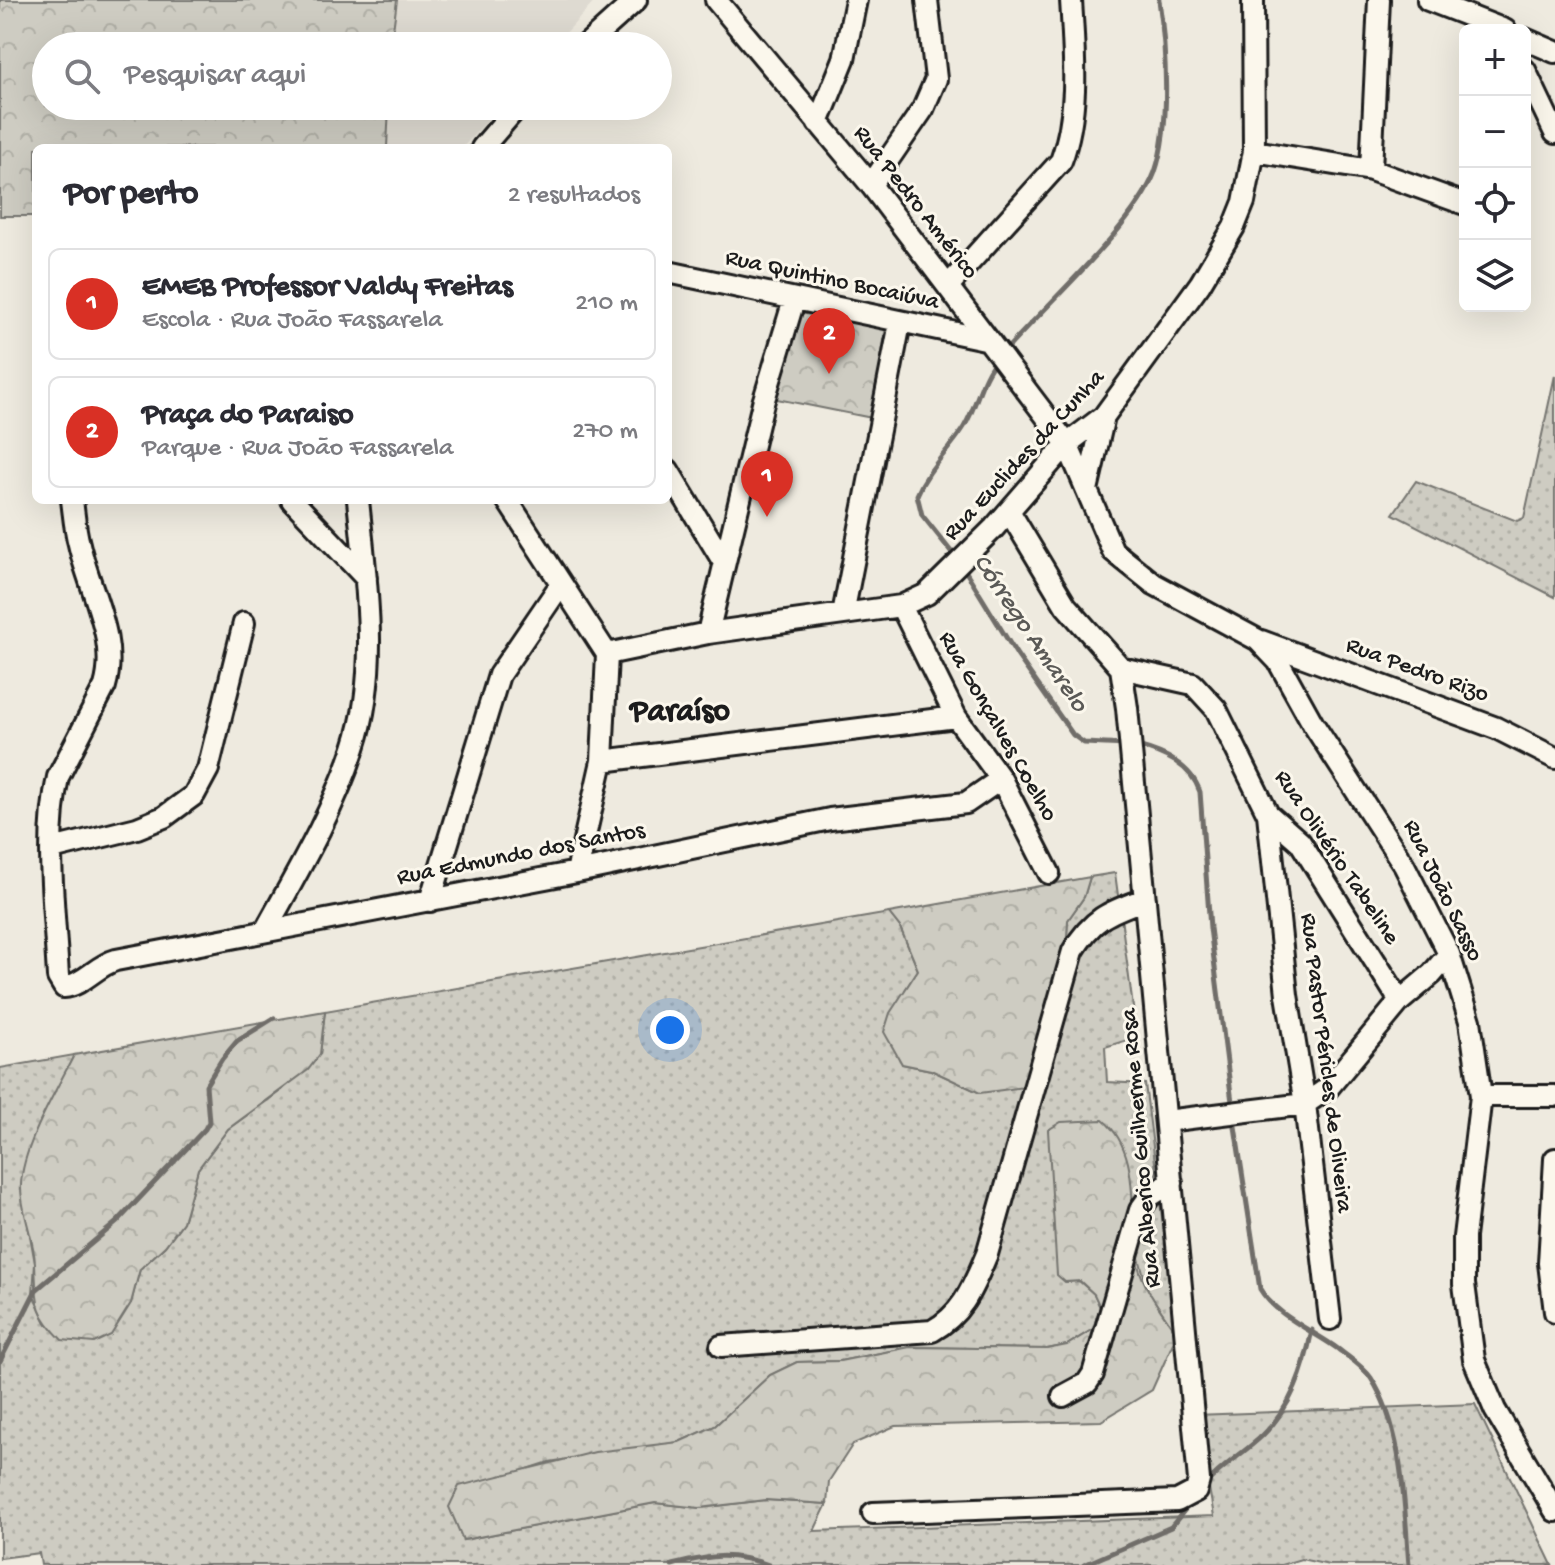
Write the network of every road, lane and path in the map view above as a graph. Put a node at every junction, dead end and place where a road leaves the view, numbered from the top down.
1 (636, 0) edge
2 (716, 0) edge
3 (856, 0) edge
4 (927, 0) edge
5 (1071, 0) edge
6 (1253, 0) edge
7 (1379, 0) edge
8 (1428, 0) edge
9 (1490, 24) edge
10 (601, 32) edge
11 (1531, 42) edge
12 (1555, 52) edge
13 (1531, 83) edge
14 (506, 120) edge
15 (818, 123) junction
16 (1555, 133) edge
17 (485, 144) edge
18 (1254, 151) junction
19 (1371, 170) junction
20 (871, 185) junction
21 (1459, 202) edge
22 (672, 273) edge
23 (949, 285) junction
24 (794, 300) junction
25 (900, 323) junction
26 (995, 351) junction
27 (1104, 416) junction
28 (1067, 444) junction
29 (672, 477) edge
30 (1087, 490) junction
31 (73, 504) edge
32 (296, 504) edge
33 (358, 504) edge
34 (510, 504) edge
35 (1009, 511) junction
36 (723, 561) junction
37 (366, 578) junction
38 (561, 584) junction
39 (901, 606) junction
40 (843, 614) junction
41 (244, 623) dead end
42 (708, 633) junction
43 (1258, 640) junction
44 (607, 654) junction
45 (1121, 668) junction
46 (956, 717) junction
47 (1555, 758) edge
48 (602, 761) junction
49 (1001, 779) junction
50 (1268, 814) junction
51 (52, 849) junction
52 (577, 872) junction
53 (1049, 873) dead end
54 (1145, 899) junction
55 (430, 901) junction
56 (266, 929) junction
57 (1449, 954) junction
58 (1400, 1001) junction
59 (1481, 1096) junction
60 (1555, 1096) edge
61 (1305, 1104) junction
62 (1166, 1121) junction
63 (1555, 1159) edge
64 (1172, 1182) junction
65 (1555, 1312) edge
66 (1330, 1319) dead end
67 (721, 1346) dead end
68 (1063, 1396) dead end
69 (1555, 1511) edge
70 (873, 1513) dead end

1 - 10 street
2 - 15 street, Rua Pedro Américo
3 - 15 street
4 - 20 street
5 - 23 street
6 - 18 street, Rua Euclides da Cunha
7 - 19 street
8 - 9 street
11 - 12 street
13 - 16 street
14 - 17 street
15 - 20 street, Rua Pedro Américo
18 - 19 street
18 - 27 street, Rua Euclides da Cunha
19 - 21 street
20 - 23 street, Rua Pedro Américo
22 - 24 street, Rua Quintino Bocaiúva
23 - 26 street, Rua Pedro Américo
24 - 25 street, Rua Quintino Bocaiúva
24 - 36 street
25 - 26 street, Rua Quintino Bocaiúva
25 - 40 street
26 - 28 street, Rua Pedro Américo
27 - 28 street, Rua Euclides da Cunha
27 - 30 street
28 - 30 street, Rua João Sasso
28 - 35 street, Rua Euclides da Cunha
29 - 36 street
30 - 43 street, Rua João Sasso
31 - 51 street
32 - 37 street
33 - 37 street
34 - 38 street
35 - 39 street, Rua Euclides da Cunha
35 - 45 street
36 - 42 street
37 - 56 street
38 - 44 street
38 - 55 street
39 - 40 street, Rua Euclides da Cunha
39 - 46 street, Rua Gonçalves Coelho
40 - 42 street, Rua Euclides da Cunha
41 - 51 street
42 - 44 street, Rua Euclides da Cunha
43 - 47 street, Rua Pedro Rizo
43 - 57 street, Rua João Sasso
44 - 48 street
45 - 50 street, Rua Olivério Tabeline
45 - 54 street, Rua Alberico Guilherme Rosa
46 - 48 street
46 - 49 street, Rua Gonçalves Coelho
48 - 52 street
49 - 52 street, Rua Edmundo dos Santos
49 - 53 street, Rua Gonçalves Coelho
50 - 58 street, Rua Olivério Tabeline
50 - 61 street, Rua Pastor Péricles de Oliveira
51 - 56 street, Rua Edmundo dos Santos
52 - 55 street, Rua Edmundo dos Santos
54 - 62 street, Rua Alberico Guilherme Rosa
54 - 67 street
55 - 56 street, Rua Edmundo dos Santos
57 - 58 street
57 - 59 street, Rua João Sasso
58 - 61 street
59 - 60 street
59 - 69 street, Rua João Sasso
61 - 62 street
61 - 66 street, Rua Pastor Péricles de Oliveira
62 - 64 street, Rua Alberico Guilherme Rosa
63 - 65 street
64 - 68 street
64 - 70 street, Rua Alberico Guilherme Rosa

